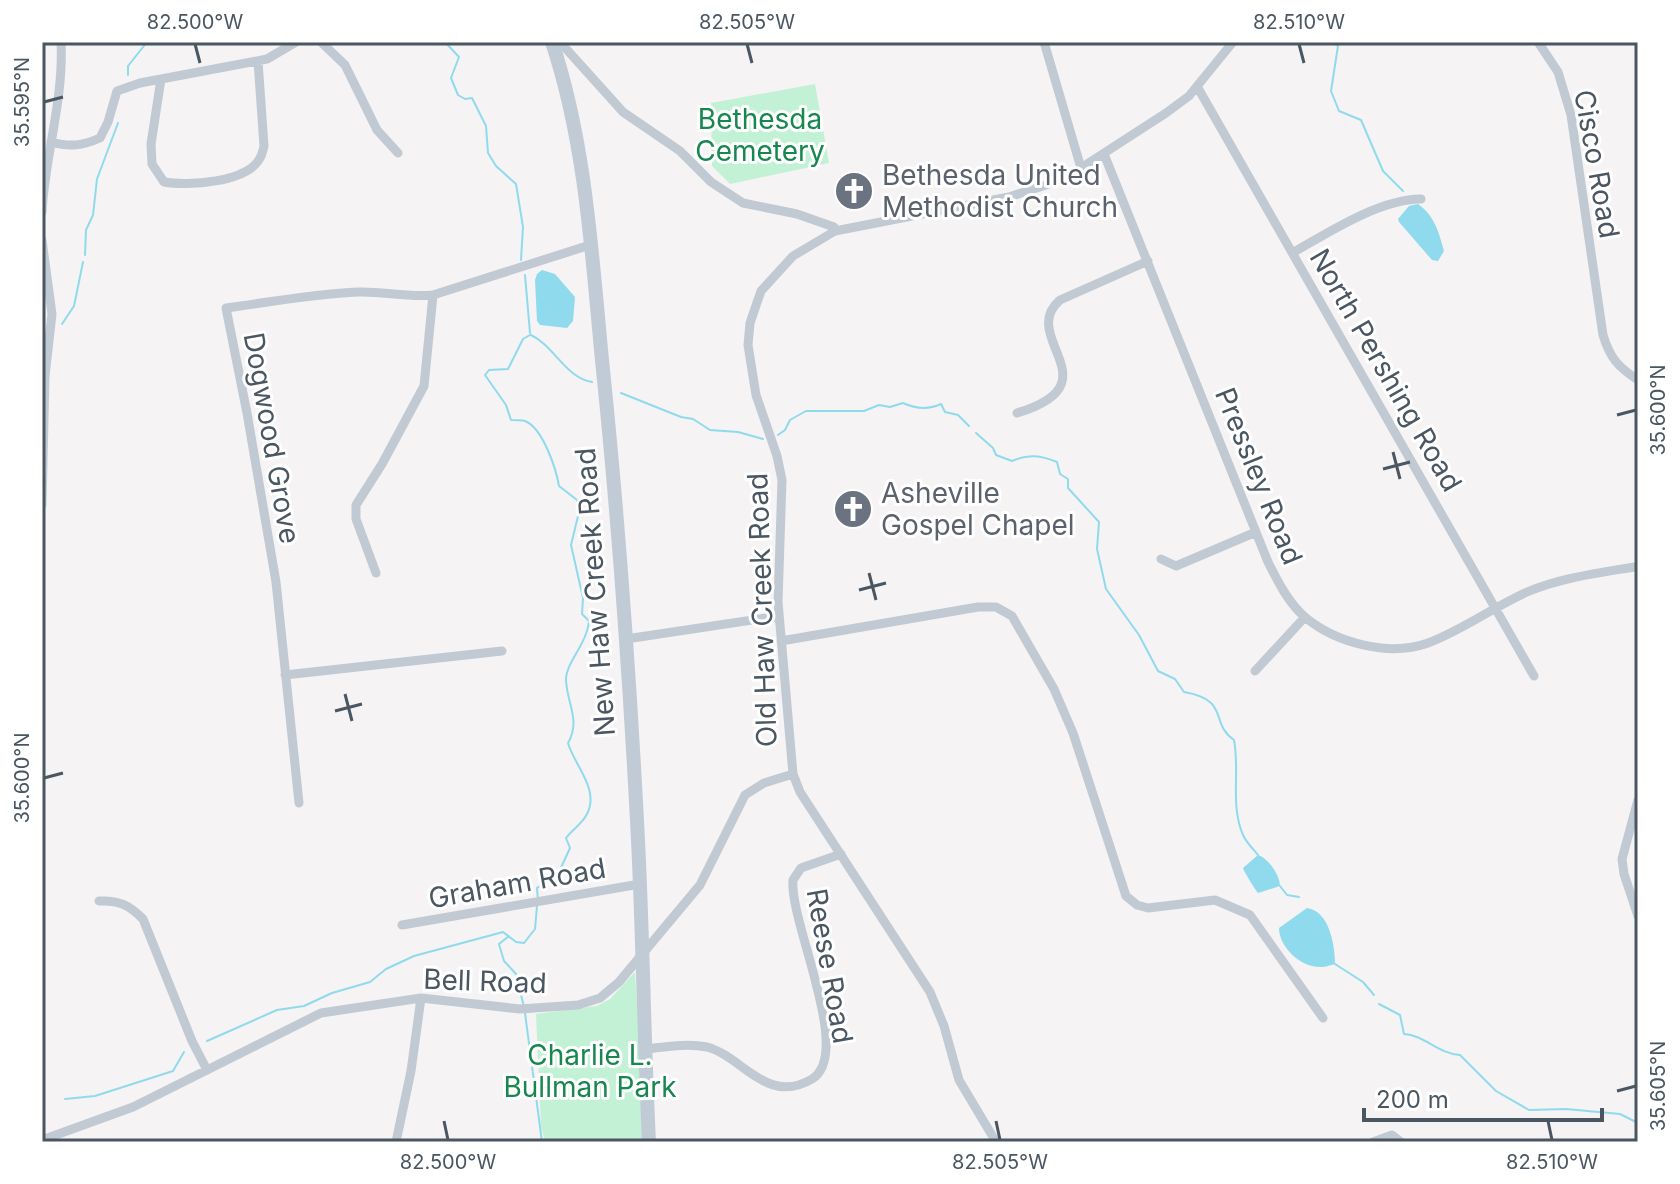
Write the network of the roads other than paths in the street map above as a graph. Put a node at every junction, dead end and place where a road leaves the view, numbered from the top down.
1 (61, 42) edge
2 (280, 42) edge
3 (296, 42) edge
4 (321, 42) edge
5 (552, 42) edge
6 (560, 42) edge
7 (1044, 42) edge
8 (1233, 42) edge
9 (1538, 42) edge
10 (277, 53) junction
11 (258, 61) junction
12 (161, 79) junction
13 (1198, 88) junction
14 (51, 142) junction
15 (398, 153) dead end
16 (1104, 154) junction
17 (1081, 168) junction
18 (1421, 199) dead end
19 (42, 212) edge
20 (835, 231) junction
21 (42, 240) edge
22 (590, 245) junction
23 (1294, 252) junction
24 (1148, 261) junction
25 (433, 295) junction
26 (1638, 380) edge
27 (43, 407) edge
28 (1017, 413) dead end
29 (42, 505) edge
30 (1256, 532) junction
31 (1161, 559) dead end
32 (1634, 567) dead end
33 (376, 573) dead end
34 (1496, 608) junction
35 (779, 616) junction
36 (1305, 617) junction
37 (626, 639) junction
38 (781, 641) junction
39 (502, 651) dead end
40 (1255, 671) dead end
41 (285, 675) junction
42 (1534, 676) dead end
43 (793, 774) junction
44 (1638, 800) edge
45 (299, 803) dead end
46 (841, 854) junction
47 (640, 884) junction
48 (99, 901) dead end
49 (1638, 916) edge
50 (402, 925) dead end
51 (642, 953) junction
52 (421, 998) junction
53 (1323, 1018) dead end
54 (646, 1049) junction
55 (207, 1070) junction
56 (42, 1140) edge
57 (396, 1142) edge
58 (649, 1142) edge
59 (996, 1142) edge
60 (1373, 1142) edge
61 (1401, 1142) edge

1 - 14 street
2 - 10 street
3 - 10 street
4 - 15 street
5 - 22 street, New Haw Creek Road
6 - 20 street
7 - 17 street
8 - 13 street, Old Haw Creek Road
9 - 26 street, Cisco Road
10 - 11 street
11 - 12 street
11 - 12 street
12 - 14 street
13 - 16 street, Old Haw Creek Road
13 - 23 street, North Pershing Road
14 - 19 street
16 - 17 street, Old Haw Creek Road
16 - 24 street, Pressley Road
17 - 20 street, Old Haw Creek Road
18 - 23 street
20 - 35 street, Old Haw Creek Road
21 - 27 street
22 - 25 street, Dogwood Grove
22 - 37 street, New Haw Creek Road
23 - 34 street, North Pershing Road
24 - 28 street
24 - 30 street, Pressley Road
25 - 33 street
25 - 41 street, Dogwood Grove
27 - 29 street
30 - 31 street
30 - 36 street, Pressley Road
32 - 34 street, Pressley Road
34 - 36 street, Pressley Road
34 - 42 street, North Pershing Road
35 - 37 street
35 - 38 street, Old Haw Creek Road
36 - 40 street
37 - 47 street, New Haw Creek Road
38 - 43 street, Old Haw Creek Road
38 - 53 street
39 - 41 street
41 - 45 street, Dogwood Grove
43 - 46 street, Old Haw Creek Road
43 - 51 street, Bell Road
44 - 49 street
46 - 54 street, Reese Road
46 - 59 street, Old Haw Creek Road
47 - 50 street, Graham Road
47 - 51 street, New Haw Creek Road
48 - 55 street
51 - 52 street, Bell Road
51 - 54 street, New Haw Creek Road
52 - 55 street, Bell Road
52 - 57 street
54 - 58 street, New Haw Creek Road
55 - 56 street, Bell Road
60 - 61 street

